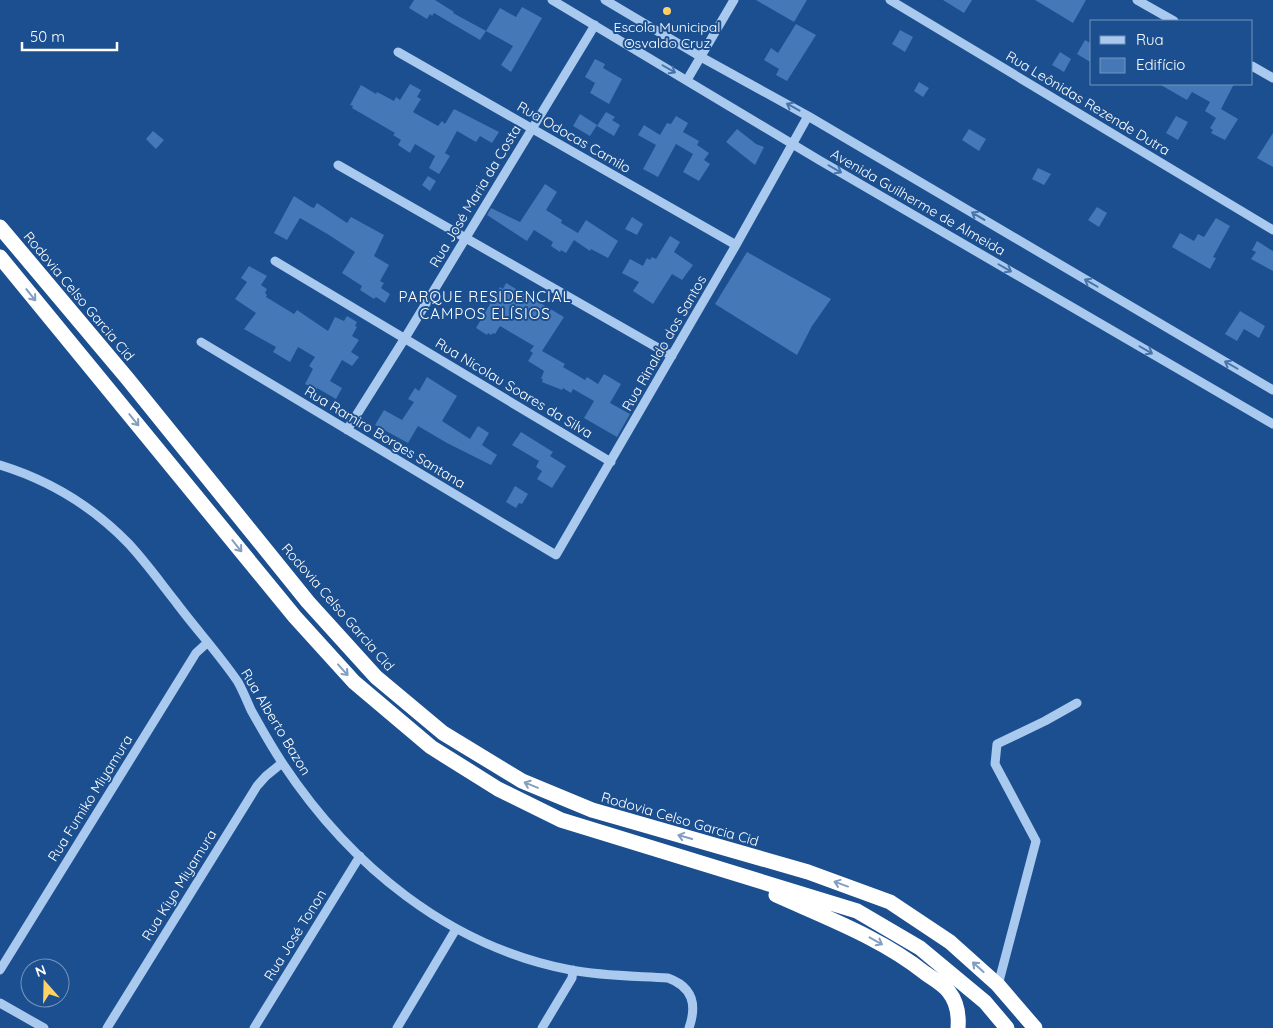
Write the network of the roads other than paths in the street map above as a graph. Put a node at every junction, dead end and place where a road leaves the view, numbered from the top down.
1 (552, 0) edge
2 (605, 0) edge
3 (734, 0) edge
4 (890, 0) edge
5 (1137, 0) edge
6 (1172, 20) edge
7 (595, 26) junction
8 (398, 52) dead end
9 (701, 57) junction
10 (1253, 67) edge
11 (1273, 78) edge
12 (687, 80) junction
13 (808, 116) junction
14 (532, 129) junction
15 (793, 144) junction
16 (338, 165) dead end
17 (0, 228) edge
18 (1273, 230) edge
19 (465, 239) junction
20 (736, 246) junction
21 (0, 257) edge
22 (275, 260) dead end
23 (405, 338) junction
24 (200, 342) dead end
25 (672, 356) junction
26 (1273, 390) edge
27 (1273, 424) edge
28 (347, 430) junction
29 (611, 462) junction
30 (0, 465) edge
31 (556, 556) joint
32 (207, 643) junction
33 (1077, 703) dead end
34 (282, 763) junction
35 (360, 856) junction
36 (721, 869) junction
37 (456, 928) junction
38 (0, 970) edge
39 (573, 970) junction
40 (998, 985) junction
41 (0, 1003) edge
42 (44, 1028) edge
43 (107, 1028) edge
44 (254, 1028) edge
45 (397, 1028) edge
46 (542, 1028) edge
47 (688, 1028) edge
48 (958, 1028) edge
49 (1007, 1028) edge
50 (1035, 1028) edge

1 - 7 street, Avenida Guilherme de Almeida
2 - 9 street, Avenida Guilherme de Almeida
3 - 9 street
4 - 18 street, Rua Leônidas Rezende Dutra
5 - 6 street
7 -> 12 street, Avenida Guilherme de Almeida
7 - 14 street, Rua José Maria da Costa
8 - 14 street, Rua Odocas Camilo
9 - 12 street
13 -> 9 street, Avenida Guilherme de Almeida
10 - 11 street
12 - 15 street, Avenida Guilherme de Almeida
13 - 15 street, Rua Rinaldo dos Santos
26 -> 13 street, Avenida Guilherme de Almeida
14 - 19 street, Rua José Maria da Costa
14 - 20 street, Rua Odocas Camilo
15 - 20 street, Rua Rinaldo dos Santos
15 -> 27 street, Avenida Guilherme de Almeida
16 - 19 street
40 -> 17 highway, Rodovia Celso Garcia Cid
19 - 23 street, Rua José Maria da Costa
19 - 25 street
20 - 25 street, Rua Rinaldo dos Santos
21 -> 36 highway
22 - 23 street, Rua Nicolau Soares da Silva
23 - 28 street, Rua José Maria da Costa
23 - 29 street, Rua Nicolau Soares da Silva
24 - 28 street, Rua Ramiro Borges Santana
25 - 29 street, Rua Rinaldo dos Santos
28 - 31 street, Rua Ramiro Borges Santana
29 - 31 street, Rua Rinaldo dos Santos
30 - 32 street, Rua Alberto Bazon
32 - 34 street, Rua Alberto Bazon
32 - 38 street, Rua Fumiko Miyamura
33 - 40 street
34 - 35 street, Rua Alberto Bazon
34 - 43 street, Rua Kiyo Miyamura
35 - 37 street, Rua Alberto Bazon
35 - 44 street, Rua José Tonon
36 -> 48 highway
36 - 49 highway
37 - 39 street, Rua Alberto Bazon
37 - 45 street
39 - 46 street
39 - 47 street, Rua Alberto Bazon
40 - 50 highway, Rodovia Celso Garcia Cid
41 - 42 street

